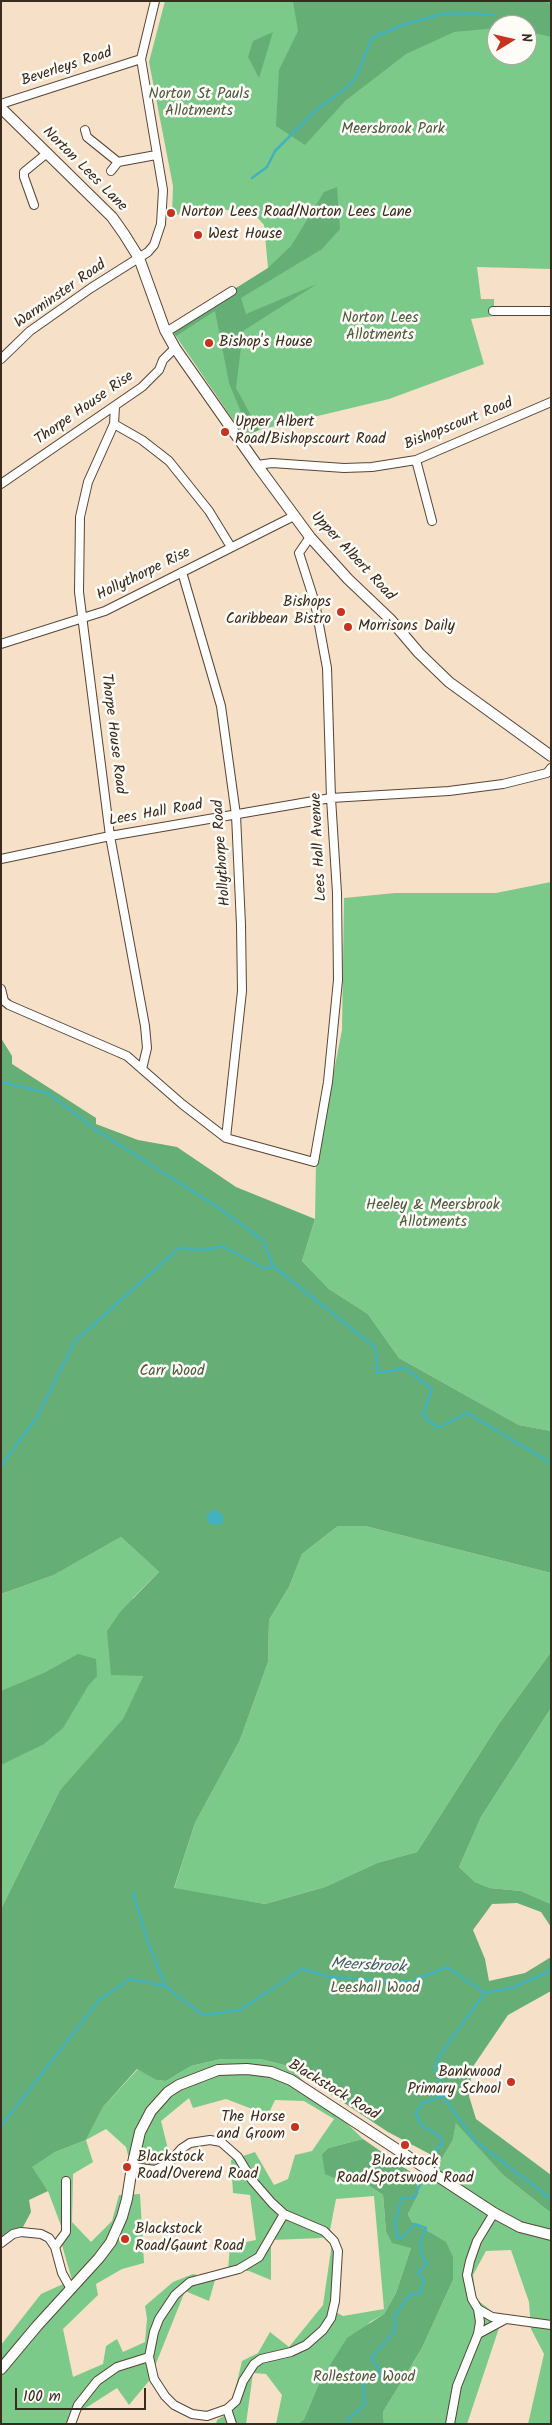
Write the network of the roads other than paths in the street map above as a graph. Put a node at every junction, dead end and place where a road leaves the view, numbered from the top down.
1 (155, 1) edge
2 (141, 59) junction
3 (1, 104) edge
4 (1, 108) edge
5 (85, 130) dead end
6 (46, 154) junction
7 (156, 155) junction
8 (118, 162) junction
9 (111, 171) dead end
10 (34, 205) dead end
11 (139, 258) junction
12 (232, 290) dead end
13 (493, 311) dead end
14 (551, 311) edge
15 (165, 330) junction
16 (175, 348) junction
17 (1, 359) edge
18 (551, 402) edge
19 (115, 406) junction
20 (114, 424) junction
21 (416, 460) junction
22 (256, 465) junction
23 (1, 484) edge
24 (294, 516) junction
25 (432, 521) dead end
26 (310, 536) junction
27 (230, 547) junction
28 (182, 572) junction
29 (83, 617) junction
30 (1, 644) edge
31 (551, 756) edge
32 (551, 768) edge
33 (331, 798) junction
34 (236, 815) junction
35 (110, 836) junction
36 (1, 859) edge
37 (1, 989) edge
38 (142, 1069) junction
39 (226, 1138) junction
40 (132, 2167) junction
41 (66, 2181) dead end
42 (494, 2213) junction
43 (284, 2214) junction
44 (551, 2235) edge
45 (1, 2243) edge
46 (55, 2246) junction
47 (70, 2289) junction
48 (478, 2309) junction
49 (504, 2320) junction
50 (551, 2325) edge
51 (478, 2334) junction
52 (149, 2357) junction
53 (1, 2369) edge
54 (227, 2409) junction
55 (71, 2424) edge
56 (232, 2424) edge
57 (450, 2424) edge

1 - 2 street
2 - 3 street, Beverleys Road
2 - 7 street, Warminster Road
4 - 6 street, Norton Lees Lane
5 - 8 street
6 - 10 street
6 - 11 street, Norton Lees Lane
7 - 8 street
7 - 11 street, Warminster Road
8 - 9 street
11 - 15 street, Norton Lees Lane
11 - 17 street, Warminster Road
12 - 15 street
13 - 14 street
15 - 16 street, Norton Lees Lane
16 - 19 street, Thorpe House Rise
16 - 22 street, Norton Lees Lane
18 - 21 street, Bishopscourt Road
19 - 20 street, Thorpe House Road
19 - 23 street, Thorpe House Rise
20 - 27 street
20 - 29 street, Thorpe House Road
21 - 22 street, Bishopscourt Road
21 - 25 street
22 - 24 street, Upper Albert Road
24 - 26 street, Upper Albert Road
24 - 27 street, Hollythorpe Rise
26 - 31 street, Upper Albert Road
26 - 33 street, Lees Hall Avenue
27 - 28 street, Hollythorpe Rise
28 - 29 street, Hollythorpe Rise
28 - 34 street, Hollythorpe Road
29 - 30 street, Hollythorpe Rise
29 - 35 street, Thorpe House Road
32 - 33 street, Lees Hall Road
33 - 34 street, Lees Hall Road
33 - 39 street, Lees Hall Avenue
34 - 35 street, Lees Hall Road
34 - 39 street, Hollythorpe Road
35 - 36 street, Lees Hall Road
35 - 38 street, Thorpe House Road
37 - 38 street
38 - 39 street
40 - 42 street, Blackstock Road
40 - 43 street
40 - 47 street, Blackstock Road
41 - 46 street
42 - 44 street, Blackstock Road
42 - 48 street
43 - 52 street
43 - 54 street
45 - 46 street
46 - 47 street
47 - 53 street, Blackstock Road
48 - 49 street
48 - 51 street
49 - 50 street
49 - 51 street
51 - 57 street
52 - 54 street
52 - 55 street
54 - 56 street

